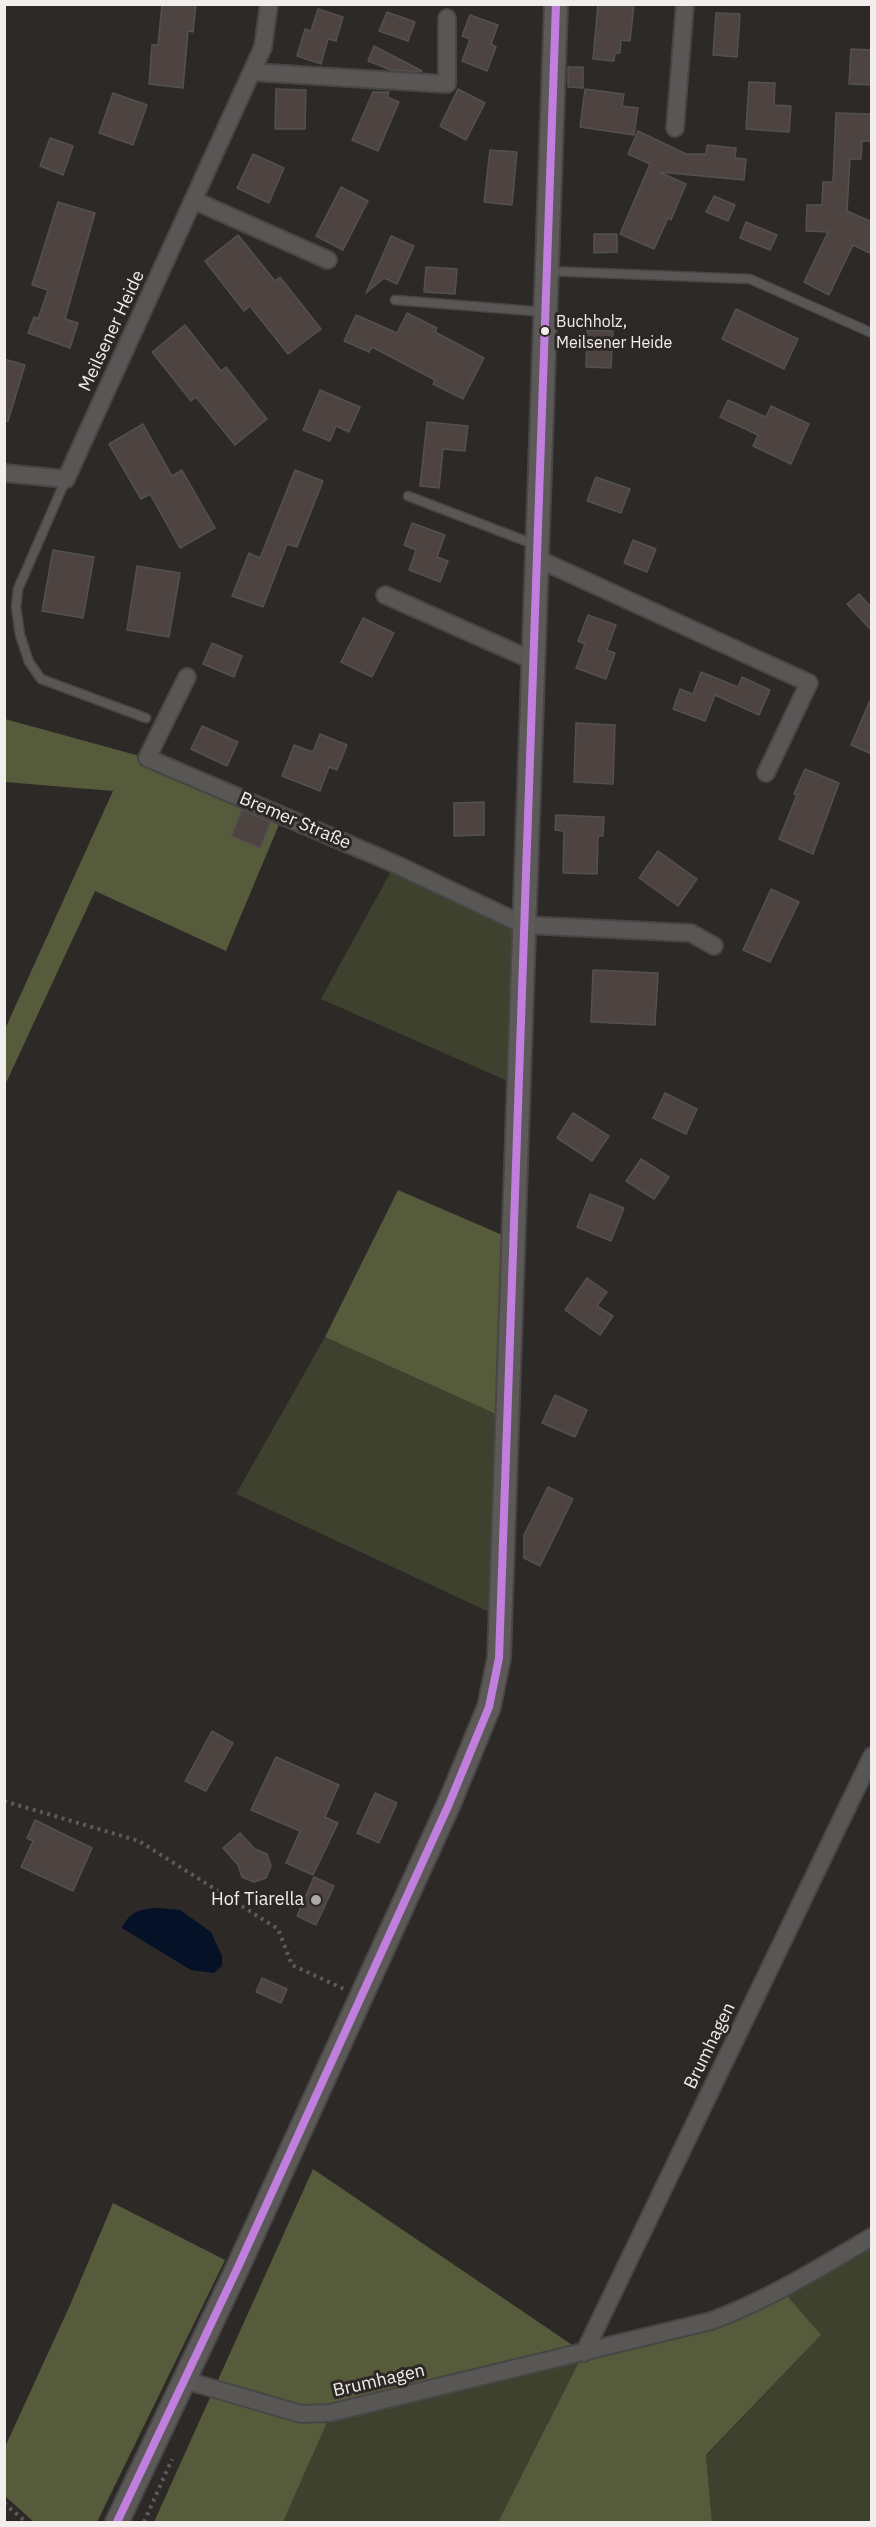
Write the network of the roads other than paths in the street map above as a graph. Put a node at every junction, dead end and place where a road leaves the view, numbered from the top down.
1 (269, 4) edge
2 (556, 4) edge
3 (686, 4) edge
4 (447, 18) dead end
5 (252, 72) junction
6 (675, 128) dead end
7 (193, 200) junction
8 (328, 260) dead end
9 (547, 271) junction
10 (395, 300) dead end
11 (546, 312) junction
12 (872, 333) edge
13 (4, 473) edge
14 (66, 478) junction
15 (408, 496) dead end
16 (538, 553) junction
17 (385, 595) dead end
18 (534, 661) junction
19 (187, 677) dead end
20 (146, 718) dead end
21 (765, 773) dead end
22 (524, 925) junction
23 (714, 946) dead end
24 (872, 1756) edge
25 (872, 2237) edge
26 (584, 2353) junction
27 (184, 2380) junction
28 (117, 2523) edge

1 - 5 street, Meilsener Heide
2 - 9 street
3 - 6 street
4 - 5 street
5 - 7 street, Meilsener Heide
7 - 8 street
7 - 14 street, Meilsener Heide
9 - 11 street
9 - 12 lane
10 - 11 lane
11 - 16 street
13 - 14 street
14 - 20 lane, Meilsener Heide
15 - 16 lane
16 - 18 street
16 - 21 street
17 - 18 street
18 - 22 street
19 - 22 street, Bremer Straße
22 - 23 street, Bremer Straße
22 - 27 street
24 - 26 street, Brumhagen
25 - 26 street, Brumhagen
26 - 27 street, Brumhagen
27 - 28 street

